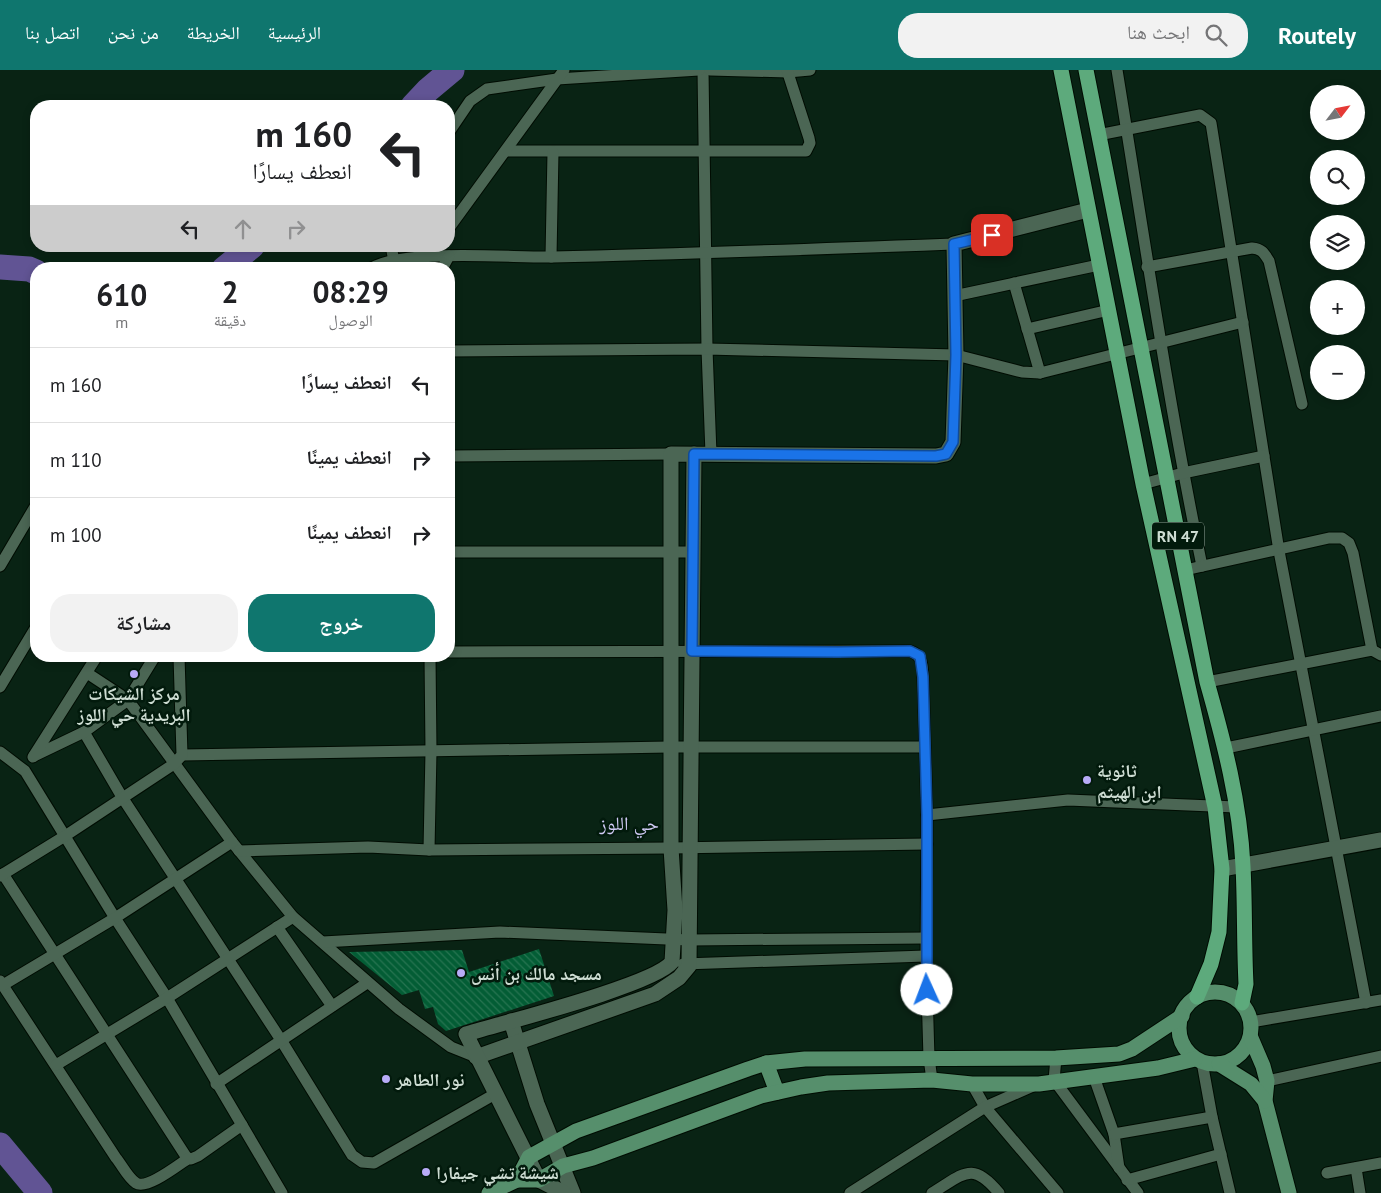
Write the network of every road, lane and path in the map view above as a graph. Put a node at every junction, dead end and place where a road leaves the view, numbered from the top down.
1 (701, 70) edge
2 (710, 70) edge
3 (810, 70) edge
4 (1061, 70) edge
5 (1086, 70) edge
6 (1116, 70) edge
7 (788, 71) edge
8 (560, 74) edge
9 (455, 123) edge
10 (1127, 131) junction
11 (1098, 135) junction
12 (506, 151) junction
13 (553, 152) junction
14 (704, 152) junction
15 (1088, 210) junction
16 (455, 220) edge
17 (954, 244) junction
18 (429, 252) edge
19 (1232, 252) junction
20 (705, 253) junction
21 (426, 256) junction
22 (449, 256) junction
23 (551, 257) junction
24 (404, 262) edge
25 (446, 262) edge
26 (1099, 265) junction
27 (1147, 267) junction
28 (1014, 283) junction
29 (954, 296) junction
30 (1109, 310) junction
31 (1243, 322) junction
32 (1027, 330) junction
33 (1161, 342) junction
34 (1139, 348) junction
35 (707, 349) junction
36 (455, 351) edge
37 (1118, 353) junction
38 (956, 355) junction
39 (1040, 373) junction
40 (1302, 404) dead end
41 (671, 454) junction
42 (694, 454) junction
43 (711, 454) junction
44 (455, 456) edge
45 (1264, 456) junction
46 (1183, 473) junction
47 (1166, 478) junction
48 (1143, 484) junction
49 (30, 515) edge
50 (1279, 551) junction
51 (455, 552) edge
52 (693, 552) junction
53 (671, 553) junction
54 (0, 566) edge
55 (1202, 566) junction
56 (1185, 570) junction
57 (30, 637) edge
58 (692, 651) junction
59 (455, 652) edge
60 (670, 653) junction
61 (1377, 653) edge
62 (93, 662) edge
63 (151, 662) edge
64 (179, 662) edge
65 (430, 662) edge
66 (1302, 662) junction
67 (87, 673) junction
68 (1206, 682) junction
69 (0, 687) edge
70 (128, 700) junction
71 (1381, 716) edge
72 (1314, 729) junction
73 (84, 732) junction
74 (670, 747) junction
75 (924, 747) junction
76 (691, 748) junction
77 (1226, 748) junction
78 (431, 751) junction
79 (0, 752) edge
80 (182, 755) junction
81 (34, 756) junction
82 (174, 764) junction
83 (25, 771) junction
84 (122, 797) junction
85 (1236, 806) junction
86 (1215, 807) junction
87 (927, 815) junction
88 (65, 836) junction
89 (1381, 840) edge
90 (232, 842) junction
91 (927, 844) junction
92 (670, 848) junction
93 (690, 848) junction
94 (1336, 848) junction
95 (429, 850) junction
96 (240, 851) junction
97 (1243, 865) junction
98 (1222, 869) junction
99 (1, 875) edge
100 (175, 878) junction
101 (683, 910) junction
102 (293, 917) junction
103 (115, 918) junction
104 (277, 928) junction
105 (926, 938) junction
106 (674, 939) junction
107 (862, 939) junction
108 (690, 940) junction
109 (323, 942) junction
110 (54, 954) junction
111 (926, 956) junction
112 (227, 959) junction
113 (864, 959) junction
114 (672, 962) junction
115 (689, 966) junction
116 (1, 983) edge
117 (367, 983) junction
118 (1197, 997) junction
119 (167, 998) junction
120 (1381, 1000) edge
121 (1242, 1003) junction
122 (1366, 1003) junction
123 (332, 1006) junction
124 (1182, 1016) junction
125 (511, 1021) junction
126 (1251, 1022) junction
127 (106, 1033) junction
128 (466, 1034) junction
129 (1250, 1038) junction
130 (281, 1040) junction
131 (518, 1042) junction
132 (450, 1047) junction
133 (1381, 1056) edge
134 (476, 1057) junction
135 (930, 1058) junction
136 (1056, 1058) junction
137 (1198, 1060) junction
138 (766, 1063) junction
139 (1219, 1064) junction
140 (56, 1065) junction
141 (1094, 1077) junction
142 (932, 1080) junction
143 (1054, 1080) junction
144 (1267, 1082) junction
145 (216, 1084) junction
146 (972, 1084) junction
147 (1039, 1084) junction
148 (777, 1092) junction
149 (495, 1094) junction
150 (1265, 1102) junction
151 (985, 1107) junction
152 (1212, 1118) junction
153 (242, 1126) junction
154 (1114, 1134) junction
155 (553, 1143) junction
156 (1221, 1154) junction
157 (529, 1157) junction
158 (189, 1158) junction
159 (1381, 1163) edge
160 (563, 1166) junction
161 (1356, 1168) junction
162 (1119, 1170) junction
163 (1327, 1173) dead end
164 (517, 1180) junction
165 (539, 1180) junction
166 (1127, 1180) junction
167 (282, 1193) edge
168 (489, 1193) edge
169 (564, 1193) edge
170 (573, 1193) edge
171 (850, 1193) edge
172 (932, 1193) edge
173 (999, 1193) edge
174 (1058, 1193) edge
175 (1138, 1193) edge
176 (1230, 1193) edge
177 (1289, 1193) edge
178 (1360, 1193) edge

1 - 8 street
1 - 14 street
2 - 7 street
3 - 7 street
4 - 15 highway, RN 47
5 - 11 highway, RN 47
6 - 10 street
7 - 14 street
8 - 9 street
8 - 12 street
10 - 11 street
10 - 19 street
10 - 27 street
11 - 34 highway, RN 47
12 - 13 street
12 - 16 street
13 - 14 street
13 - 23 street
14 - 20 street
15 - 17 street
15 - 26 highway, RN 47
17 - 20 street
17 - 29 street
18 - 21 street
19 - 27 street
19 - 31 street
19 - 40 street
20 - 23 street
20 - 35 street
21 - 22 street
21 - 24 street
22 - 23 street
22 - 25 street
26 - 28 street
26 - 30 highway, RN 47
27 - 33 street
28 - 29 street
28 - 32 street
29 - 38 street
30 - 32 street
30 - 37 highway, RN 47
31 - 33 street
31 - 45 street
32 - 39 street
33 - 34 street
33 - 46 street
34 - 37 street
34 - 47 highway, RN 47
35 - 36 street
35 - 38 street
35 - 43 street
37 - 39 street
37 - 48 highway, RN 47
38 - 39 street
38 - 43 street
41 - 42 street
41 - 44 street
41 - 53 street
42 - 43 street
42 - 52 street
45 - 46 street
45 - 50 street
46 - 47 street
46 - 55 street
47 - 48 street
47 - 56 highway, RN 47
48 - 86 highway, RN 47
49 - 54 street
50 - 55 street
50 - 61 street
50 - 66 street
51 - 53 street
52 - 53 street
52 - 58 street
53 - 60 street
55 - 56 street
56 - 68 highway, RN 47
57 - 69 street
58 - 60 street
58 - 75 street
58 - 76 street
59 - 60 street
60 - 74 street
61 - 66 street
62 - 67 street
63 - 70 street
64 - 80 street
65 - 78 street
66 - 68 street
66 - 72 street
67 - 70 street
67 - 81 street
68 - 77 highway, RN 47
70 - 73 street
70 - 82 street
71 - 72 street
72 - 77 street
72 - 94 street
73 - 81 street
73 - 84 street
74 - 76 street
74 - 78 street
74 - 92 street
75 - 76 street
75 - 87 street
76 - 93 street
77 - 85 highway, RN 47
78 - 80 street
78 - 95 street
79 - 83 street
80 - 82 street
81 - 83 street
82 - 84 street
82 - 90 street
83 - 88 street
84 - 88 street
84 - 100 street
85 - 86 street
85 - 97 highway, RN 47
86 - 87 street
86 - 98 highway, RN 47
87 - 91 street
88 - 99 street
88 - 103 street
89 - 94 street
90 - 96 street
90 - 100 street
91 - 93 street
91 - 105 street
92 - 93 street
92 - 95 street
92 - 101 street
93 - 101 street
94 - 97 street
94 - 122 street
95 - 96 street
96 - 102 street
97 - 98 street
97 - 121 highway, RN 47
98 - 118 highway, RN 47
99 - 110 street
100 - 103 street
100 - 112 street
101 - 106 street
101 - 108 street
102 - 104 street
102 - 109 street
103 - 110 street
103 - 119 street
104 - 112 street
104 - 123 street
105 - 107 street
105 - 111 street
106 - 108 street
106 - 109 street
106 - 114 street
107 - 108 street
107 - 113 street
108 - 115 street
109 - 117 street
110 - 116 street
110 - 127 street
111 - 113 street
111 - 135 street
112 - 119 street
112 - 130 street
113 - 115 street
114 - 115 street
114 - 125 street
115 - 131 street
116 - 140 street
117 - 123 street
117 - 132 street
118 - 121 main road
118 - 124 main road
119 - 127 street
119 - 145 street
120 - 122 street
121 - 126 main road
122 - 126 street
123 - 130 street
124 - 136 main road
124 - 137 main road
125 - 128 street
125 - 131 street
126 - 129 main road
127 - 140 street
127 - 158 street
128 - 132 street
128 - 134 street
129 - 139 main road
129 - 144 main road
130 - 145 street
130 - 149 street
131 - 134 street
131 - 155 street
132 - 134 street
133 - 144 street
134 - 149 street
135 - 136 main road
135 - 138 main road
135 - 142 street
136 - 143 street
137 - 139 main road
137 - 141 main road
137 - 152 street
138 - 148 main road
138 - 155 main road
139 - 150 main road
140 - 158 street
141 - 143 main road
141 - 154 street
142 - 146 main road
142 - 148 main road
143 - 147 main road
143 - 162 street
144 - 150 main road
145 - 153 street
146 - 147 main road
146 - 151 street
147 - 151 street
148 - 160 main road
149 - 157 street
150 - 177 main road
151 - 171 street
151 - 174 street
152 - 154 street
152 - 156 street
153 - 158 street
153 - 167 street
154 - 162 street
155 - 157 main road
155 - 160 street
156 - 166 street
156 - 176 street
157 - 164 main road
157 - 165 street
159 - 161 street
160 - 165 main road
160 - 170 street
161 - 163 street
161 - 178 street
162 - 166 street
164 - 165 main road
164 - 168 main road
165 - 169 street
166 - 175 street
172 - 173 street

